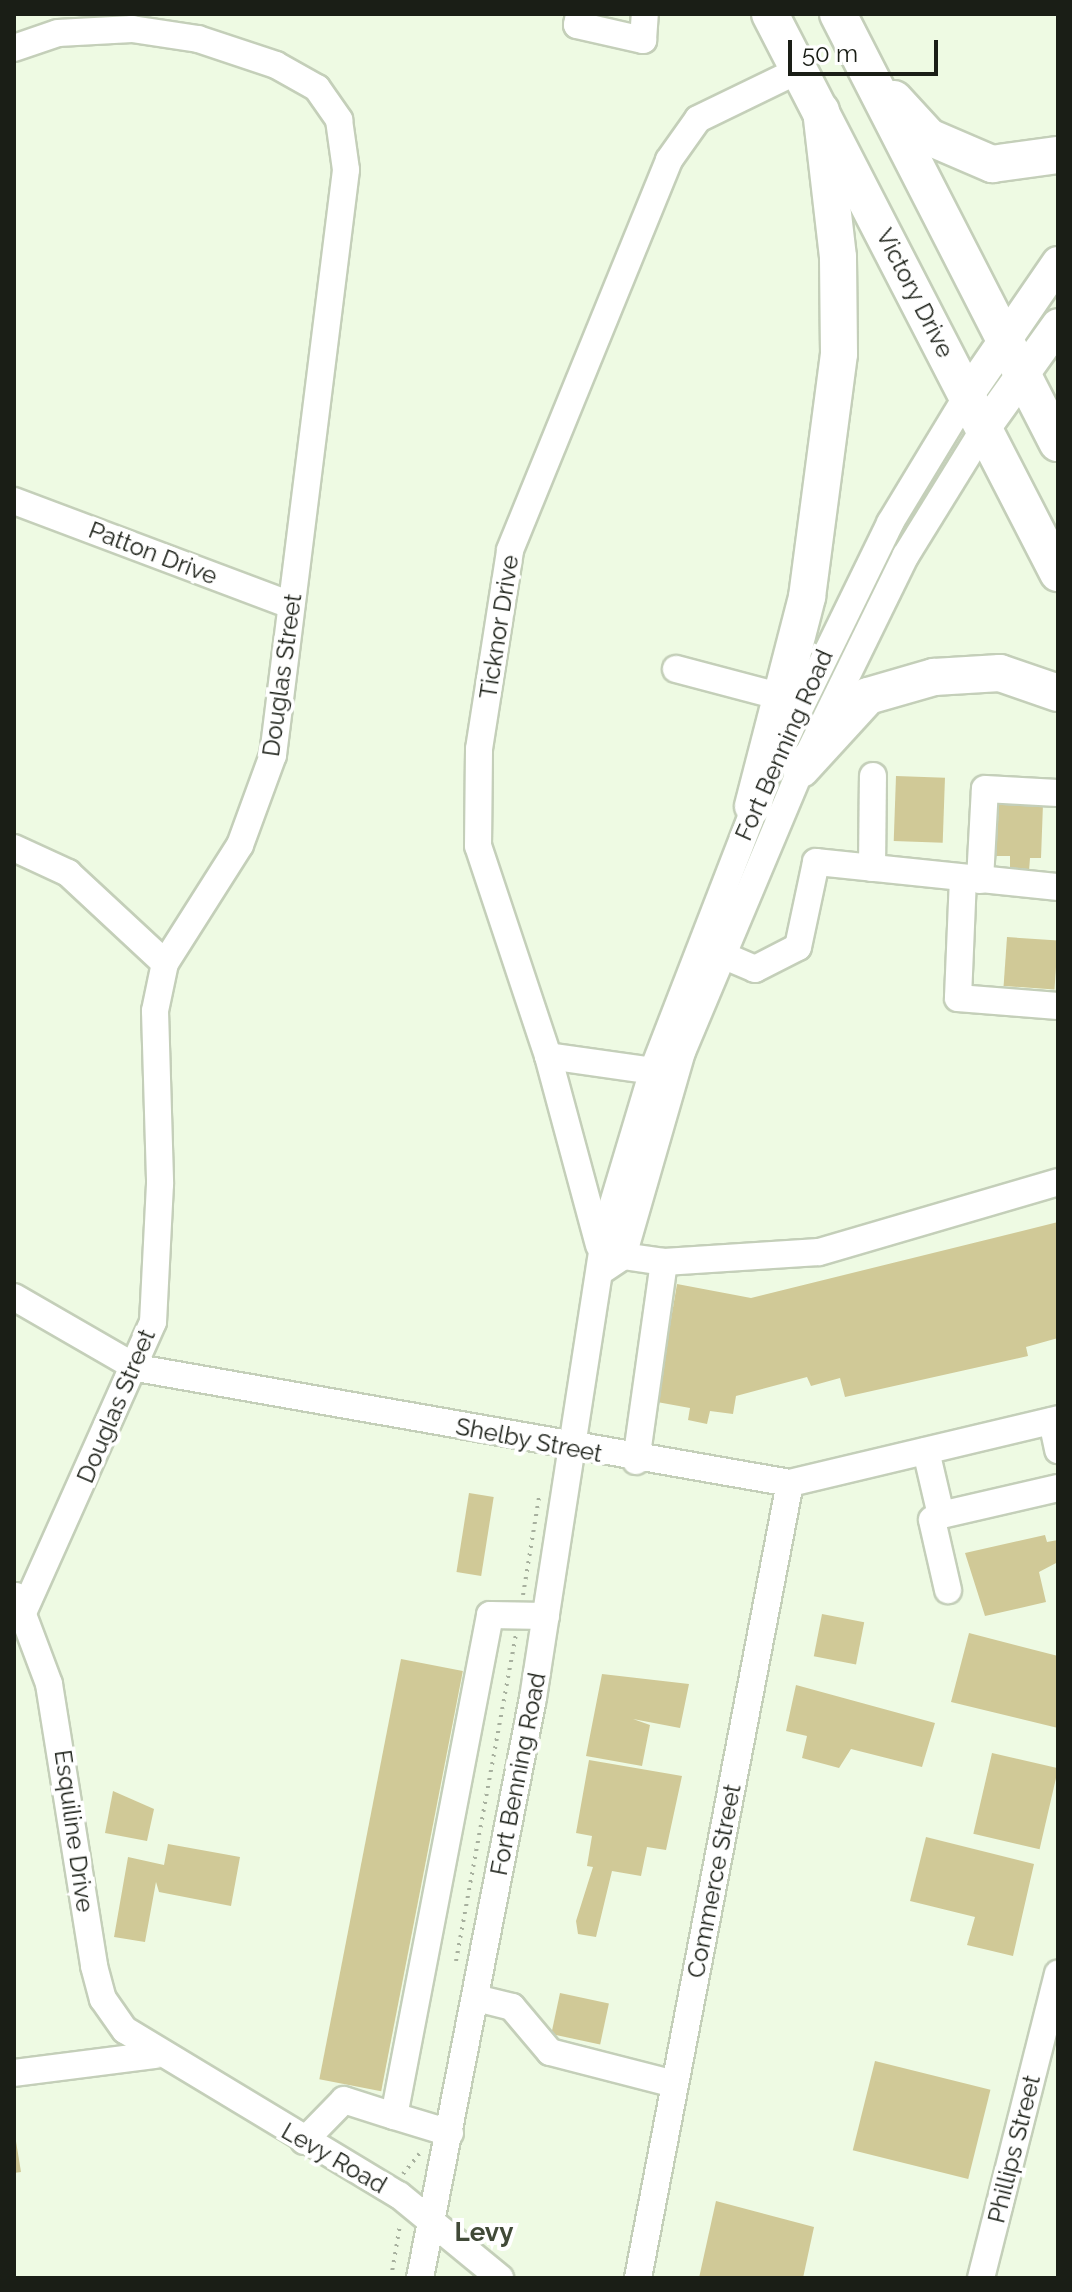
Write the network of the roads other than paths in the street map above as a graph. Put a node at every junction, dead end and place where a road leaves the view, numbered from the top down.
1 (579, 14) edge
2 (645, 14) edge
3 (770, 14) edge
4 (838, 14) edge
5 (14, 48) edge
6 (864, 66) junction
7 (799, 70) junction
8 (821, 111) junction
9 (1058, 155) edge
10 (1058, 263) edge
11 (1058, 325) edge
12 (1003, 340) junction
13 (1022, 377) junction
14 (968, 394) junction
15 (985, 427) junction
16 (1058, 443) edge
17 (14, 501) edge
18 (1058, 573) edge
19 (291, 605) junction
20 (676, 669) dead end
21 (1058, 693) edge
22 (782, 697) junction
23 (801, 769) junction
24 (873, 776) dead end
25 (1058, 793) edge
26 (753, 806) junction
27 (14, 848) edge
28 (872, 868) junction
29 (972, 879) junction
30 (1058, 887) edge
31 (720, 954) junction
32 (165, 963) junction
33 (1058, 1006) edge
34 (548, 1056) junction
35 (664, 1073) junction
36 (1058, 1182) edge
37 (613, 1262) junction
38 (664, 1262) junction
39 (14, 1297) edge
40 (137, 1368) junction
41 (1055, 1420) edge
42 (572, 1447) junction
43 (1058, 1450) edge
44 (926, 1451) junction
45 (636, 1461) junction
46 (790, 1483) junction
47 (1057, 1493) edge
48 (941, 1515) junction
49 (948, 1590) dead end
50 (19, 1601) edge
51 (546, 1616) junction
52 (1058, 1974) edge
53 (476, 1998) junction
54 (155, 2055) junction
55 (14, 2073) edge
56 (675, 2084) junction
57 (394, 2116) junction
58 (438, 2129) junction
59 (304, 2141) junction
60 (431, 2220) junction
61 (420, 2278) edge
62 (500, 2278) edge
63 (638, 2278) edge
64 (981, 2278) edge

1 - 2 street
3 - 7 highway, Victory Drive
4 - 6 highway
5 - 19 street, Douglas Street
6 - 9 highway
6 - 12 highway
7 - 8 highway, Victory Drive
7 - 34 street, Ticknor Drive
8 - 14 highway, Victory Drive
8 - 22 highway
10 - 12 main road, Fort Benning Road
11 - 13 main road, Fort Benning Road
12 - 13 highway
12 - 14 main road, Fort Benning Road
13 - 15 main road, Fort Benning Road
13 - 16 highway
14 - 15 highway, Victory Drive
14 - 26 street, Fort Benning Road
15 - 18 highway, Victory Drive
15 - 23 street, Fort Benning Road
17 - 19 street, Patton Drive
19 - 32 street, Douglas Street
20 - 22 street
21 - 23 highway
22 - 26 highway
23 - 31 street, Fort Benning Road
24 - 28 street
25 - 29 street
26 - 35 street, Fort Benning Road
27 - 32 street
28 - 29 street
28 - 31 street
29 - 30 street
29 - 33 street
31 - 35 street, Fort Benning Road
32 - 40 street, Douglas Street
34 - 35 street
34 - 37 street, Ticknor Drive
35 - 37 street, Fort Benning Road
36 - 38 street
37 - 38 street
37 - 42 street, Fort Benning Road
38 - 45 street
39 - 40 street, Shelby Street
40 - 42 street, Shelby Street
40 - 50 street, Douglas Street
41 - 43 street
41 - 44 street, Shelby Street
42 - 45 street, Shelby Street
42 - 51 street, Fort Benning Road
44 - 46 street, Shelby Street
44 - 48 street
45 - 46 street, Shelby Street
46 - 56 street, Commerce Street
47 - 48 street
48 - 49 street
50 - 54 street, Esquiline Drive
51 - 53 street, Fort Benning Road
51 - 57 street
52 - 64 street, Phillips Street
53 - 56 street
53 - 58 street, Fort Benning Road
54 - 55 street
54 - 59 street, Levy Road
56 - 63 street, Commerce Street
57 - 58 street
57 - 59 street
58 - 60 street, Fort Benning Road
59 - 60 street, Levy Road
60 - 61 street, Fort Benning Road
60 - 62 street, Levy Road

